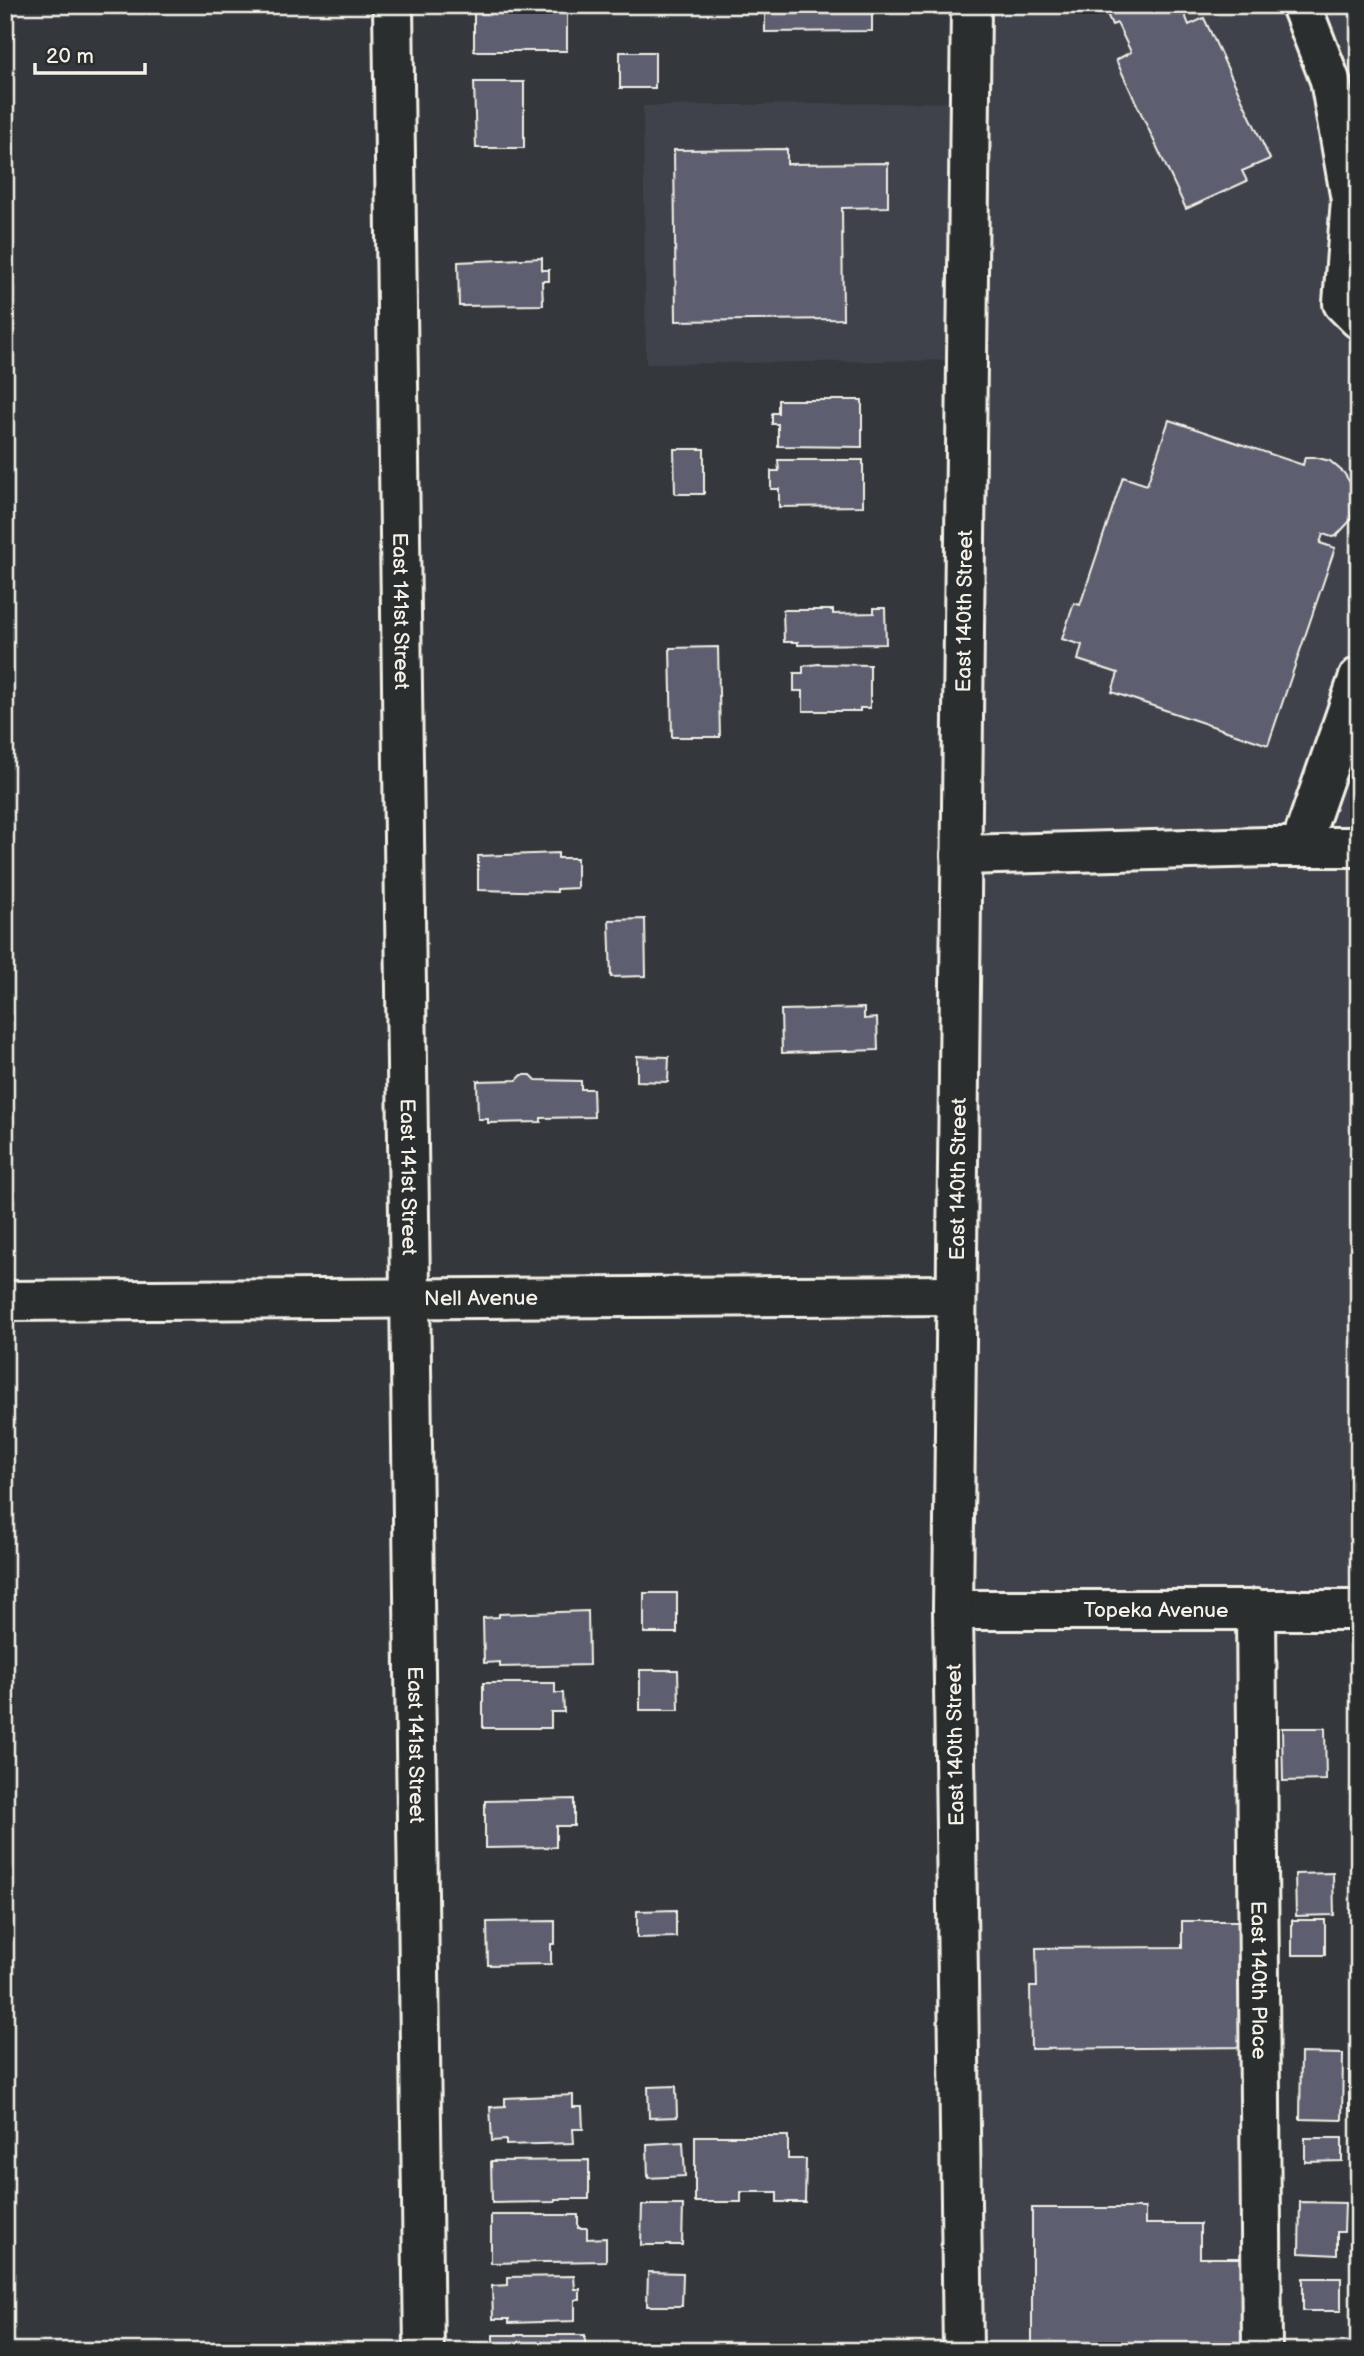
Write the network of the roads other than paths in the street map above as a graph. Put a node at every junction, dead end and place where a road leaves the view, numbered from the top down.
1 (393, 5) edge
2 (971, 5) edge
3 (1301, 5) edge
4 (1353, 305) edge
5 (1359, 677) edge
6 (1300, 846) junction
7 (1359, 847) edge
8 (961, 855) junction
9 (955, 1295) junction
10 (411, 1298) junction
11 (5, 1301) edge
12 (1256, 1609) junction
13 (1359, 1610) edge
14 (953, 1611) junction
15 (424, 2351) edge
16 (963, 2351) edge
17 (1262, 2351) edge

1 - 10 street, East 141st Street
2 - 8 street, East 140th Street
3 - 4 street
5 - 6 street
6 - 7 street
6 - 8 street
8 - 9 street, East 140th Street
9 - 10 street, Nell Avenue
9 - 14 street, East 140th Street
10 - 11 street, Nell Avenue
10 - 15 street, East 141st Street
12 - 13 street, Topeka Avenue
12 - 14 street, Topeka Avenue
12 - 17 street, East 140th Place
14 - 16 street, East 140th Street

